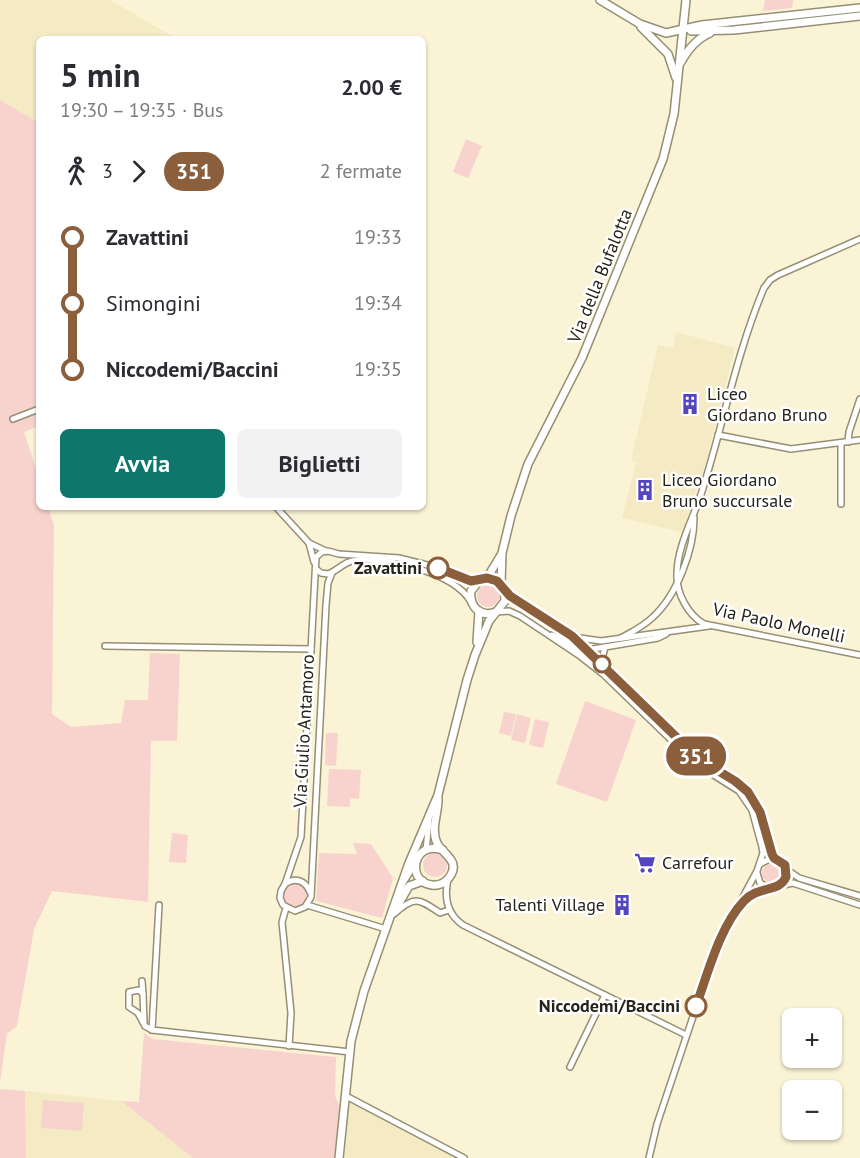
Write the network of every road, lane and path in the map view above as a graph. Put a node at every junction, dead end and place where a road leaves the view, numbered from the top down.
1 (600, 0) edge
2 (687, 0) edge
3 (860, 8) edge
4 (860, 16) edge
5 (634, 21) junction
6 (682, 30) junction
7 (714, 31) junction
8 (679, 68) junction
9 (677, 84) junction
10 (860, 239) edge
11 (860, 399) edge
12 (36, 410) edge
13 (13, 419) dead end
14 (718, 435) junction
15 (860, 440) edge
16 (849, 442) junction
17 (841, 443) junction
18 (841, 504) dead end
19 (279, 510) edge
20 (309, 543) junction
21 (330, 552) junction
22 (502, 553) junction
23 (315, 566) junction
24 (333, 572) junction
25 (487, 578) junction
26 (479, 581) junction
27 (678, 584) junction
28 (503, 587) junction
29 (472, 603) junction
30 (479, 611) junction
31 (496, 612) junction
32 (546, 618) junction
33 (709, 626) junction
34 (540, 629) junction
35 (668, 633) junction
36 (548, 634) junction
37 (572, 636) junction
38 (621, 638) junction
39 (105, 646) dead end
40 (605, 647) junction
41 (311, 649) junction
42 (588, 651) junction
43 (475, 655) junction
44 (860, 655) edge
45 (602, 663) junction
46 (438, 795) junction
47 (432, 807) junction
48 (426, 850) junction
49 (443, 850) junction
50 (774, 858) junction
51 (415, 864) junction
52 (758, 868) junction
53 (786, 869) junction
54 (448, 879) junction
55 (423, 881) junction
56 (285, 884) junction
57 (781, 885) junction
58 (400, 887) junction
59 (768, 888) junction
60 (310, 892) junction
61 (860, 896) edge
62 (159, 905) dead end
63 (307, 905) junction
64 (860, 905) edge
65 (286, 908) junction
66 (450, 910) junction
67 (736, 910) junction
68 (394, 914) junction
69 (386, 929) junction
70 (142, 981) dead end
71 (143, 994) junction
72 (605, 995) junction
73 (144, 1023) junction
74 (152, 1030) junction
75 (686, 1035) junction
76 (289, 1046) junction
77 (350, 1052) junction
78 (570, 1067) dead end
79 (346, 1096) junction
80 (339, 1158) edge
81 (464, 1158) edge
82 (650, 1158) edge

1 - 5 street
2 - 6 street, Via della Bufalotta
3 - 6 street
4 - 7 street
5 - 6 street
5 - 9 street
6 - 7 street
6 - 8 street, Via della Bufalotta
7 - 8 street
8 - 9 street, Via della Bufalotta
9 - 22 street, Via della Bufalotta
10 - 14 street
11 - 16 street
12 - 13 street
14 - 17 street
14 - 27 street
15 - 16 street
16 - 17 street
17 - 18 street
19 - 20 street
20 - 21 street
20 - 23 street, Via Giulio Antamoro
21 - 23 street
21 - 24 street
21 - 26 street
22 - 25 street, Via della Bufalotta
22 - 28 street, Via della Bufalotta
23 - 24 street
23 - 41 street, Via Giulio Antamoro
24 - 29 street
24 - 60 street, Via Giulio Antamoro
25 - 26 street
25 - 28 street
26 - 29 street
27 - 33 street, Via Paolo Monelli
27 - 38 street
28 - 31 street
28 - 32 street
29 - 30 street
30 - 31 street
30 - 43 street
31 - 34 street
31 - 43 street
32 - 34 street
32 - 37 street
33 - 35 street
33 - 44 street, Via Paolo Monelli
34 - 36 street
35 - 38 street
35 - 40 street
36 - 42 street
36 - 52 street
37 - 38 street
37 - 42 street
39 - 41 street
40 - 42 street
40 - 45 street
41 - 56 street, Via Giulio Antamoro
42 - 45 street
43 - 46 street
45 - 50 street
46 - 47 street
46 - 49 street
47 - 48 street
47 - 58 street
48 - 49 street
48 - 51 street
49 - 54 street
50 - 52 street
50 - 53 street
51 - 55 street
51 - 58 street
52 - 59 street
52 - 67 street
53 - 57 street
53 - 61 street
54 - 55 street
54 - 66 street
55 - 68 street
56 - 60 street
56 - 65 street, Via Giulio Antamoro
57 - 59 street
57 - 64 street
58 - 69 street
59 - 67 street
60 - 63 street, Via Giulio Antamoro
62 - 74 street
63 - 65 street
63 - 69 street
65 - 76 street, Via Giulio Antamoro
66 - 68 street
66 - 72 street
67 - 75 street
68 - 69 street
69 - 77 street
70 - 71 street
71 - 73 street
71 - 73 street
72 - 75 street
72 - 78 street
73 - 74 street
74 - 76 street
75 - 82 street
76 - 77 street
77 - 79 street
79 - 80 street
79 - 81 street

